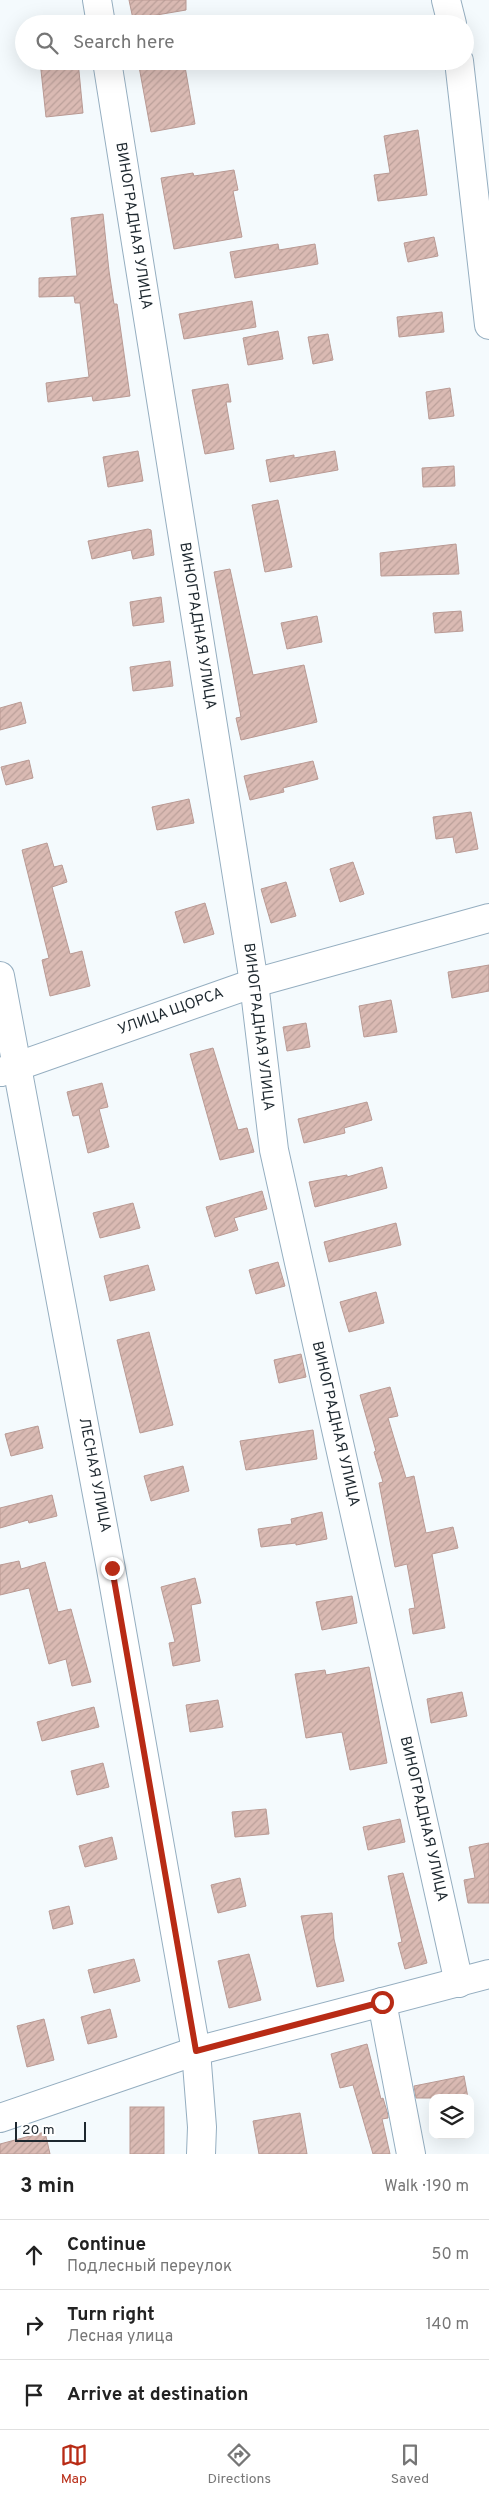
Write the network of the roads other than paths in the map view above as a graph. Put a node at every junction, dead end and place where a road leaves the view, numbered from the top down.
1 (97, 0) edge
2 (446, 0) edge
3 (99, 15) edge
4 (450, 15) edge
5 (107, 70) edge
6 (461, 70) edge
7 (489, 325) edge
8 (489, 918) edge
9 (0, 976) edge
10 (254, 983) junction
11 (9, 1070) edge
12 (489, 1974) edge
13 (460, 1982) junction
14 (382, 2002) junction
15 (196, 2051) junction
16 (0, 2118) edge
17 (201, 2154) edge
18 (411, 2154) edge

1 - 3 street
2 - 4 street
5 - 10 street, ВИНОГРАДНАЯ УЛИЦА
6 - 7 street
8 - 10 street, УЛИЦА ЩОРСА
9 - 11 street, ЛЕСНАЯ УЛИЦА
10 - 11 street, УЛИЦА ЩОРСА
10 - 13 street, ВИНОГРАДНАЯ УЛИЦА
11 - 15 street, ЛЕСНАЯ УЛИЦА
12 - 13 street
13 - 14 street
14 - 15 street
14 - 18 street
15 - 16 street
15 - 17 street, ЛЕСНАЯ УЛИЦА

